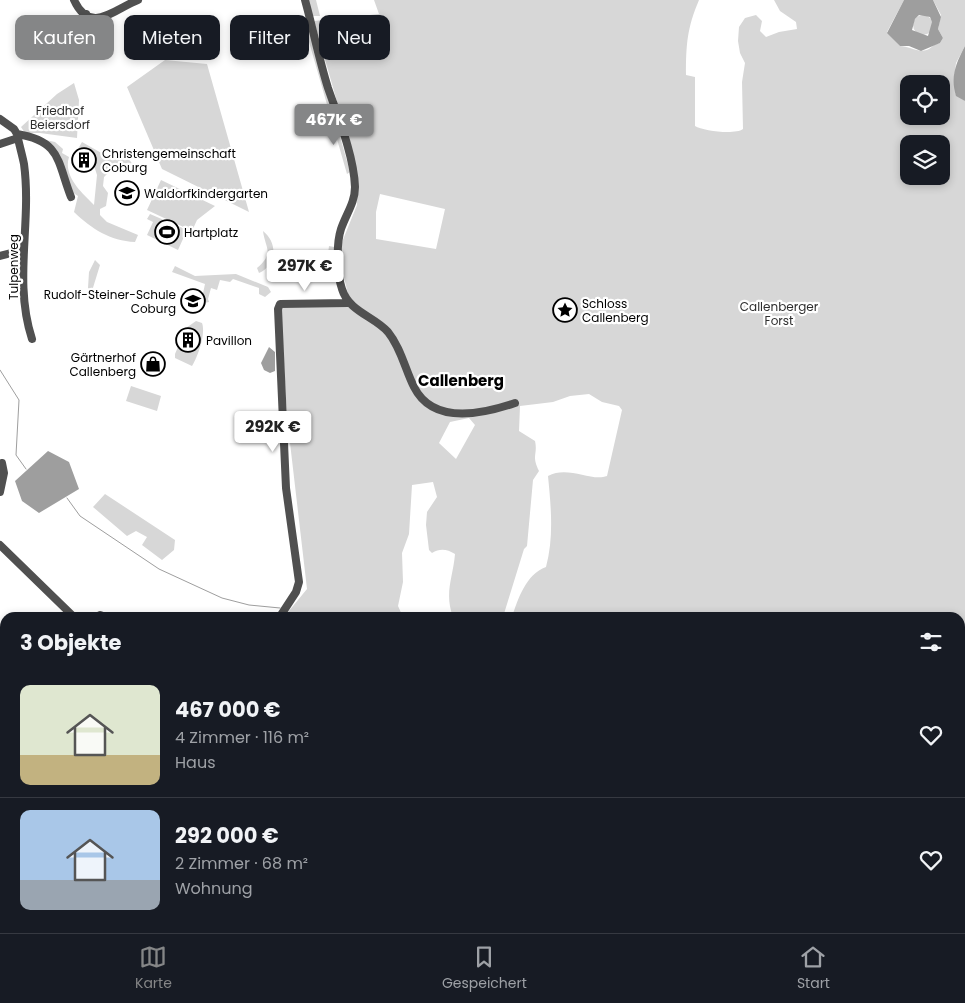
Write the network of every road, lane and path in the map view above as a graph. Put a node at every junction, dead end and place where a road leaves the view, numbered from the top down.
1 (74, 0) edge
2 (138, 0) edge
3 (305, 0) edge
4 (86, 14) joint
5 (0, 119) edge
6 (17, 136) junction
7 (0, 144) edge
8 (72, 197) dead end
9 (23, 250) junction
10 (0, 256) edge
11 (341, 289) junction
12 (332, 302) junction
13 (348, 303) junction
14 (32, 339) dead end
15 (516, 402) dead end
16 (2, 463) dead end
17 (0, 492) edge
18 (0, 545) edge
19 (69, 612) edge
20 (284, 612) edge

1 - 4 street
2 - 4 street
3 - 11 street
5 - 6 street
6 - 7 street
6 - 8 street
6 - 9 street, Tulpenweg
9 - 10 street
9 - 14 street, Tulpenweg
11 - 12 street
11 - 13 street
12 - 13 street
12 - 20 street
13 - 15 street
16 - 17 street
18 - 19 street

